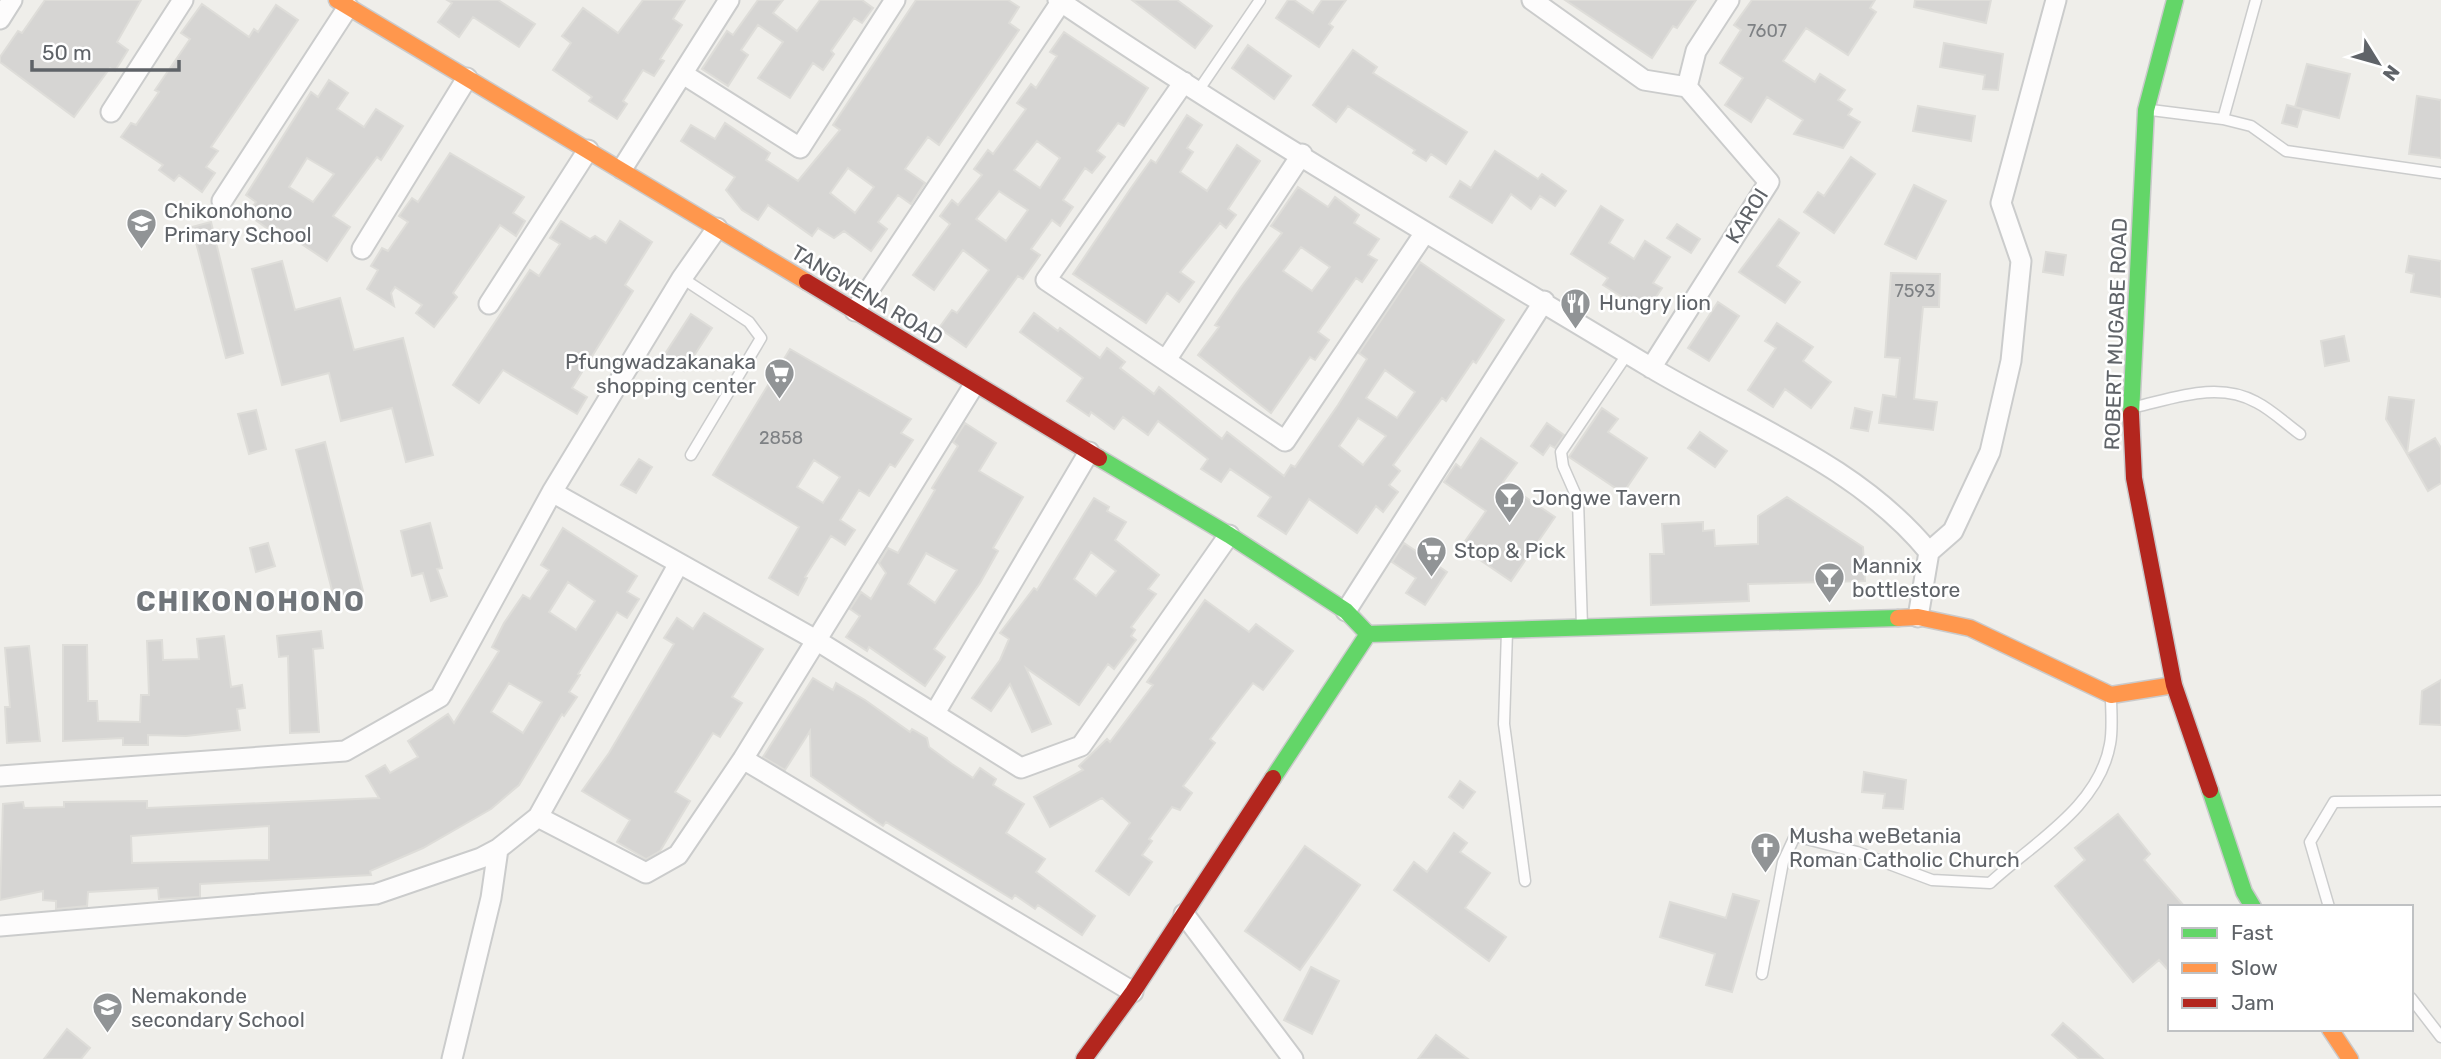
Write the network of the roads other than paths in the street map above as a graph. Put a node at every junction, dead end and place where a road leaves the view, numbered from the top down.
1 (12, 0) edge
2 (183, 0) edge
3 (729, 0) edge
4 (895, 0) edge
5 (1260, 0) edge
6 (1532, 0) edge
7 (1729, 0) edge
8 (2056, 0) edge
9 (2175, 0) edge
10 (2256, 0) edge
11 (1060, 1) edge
12 (343, 3) edge
13 (0, 19) edge
14 (683, 74) junction
15 (467, 78) junction
16 (1191, 87) junction
17 (1687, 87) junction
18 (2146, 110) junction
19 (111, 111) dead end
20 (2223, 119) junction
21 (588, 150) junction
22 (1302, 155) junction
23 (622, 169) junction
24 (2441, 173) edge
25 (222, 201) dead end
26 (717, 228) junction
27 (1424, 234) junction
28 (362, 248) dead end
29 (682, 278) junction
30 (1544, 301) junction
31 (489, 303) dead end
32 (855, 311) junction
33 (1628, 353) junction
34 (1166, 360) junction
35 (1651, 368) junction
36 (974, 385) junction
37 (2131, 408) junction
38 (2300, 434) dead end
39 (1089, 452) junction
40 (691, 455) dead end
41 (552, 492) junction
42 (1229, 534) junction
43 (1929, 552) junction
44 (678, 565) junction
45 (1346, 611) junction
46 (1918, 617) junction
47 (1582, 627) junction
48 (1507, 631) junction
49 (1368, 635) junction
50 (816, 640) junction
51 (2174, 685) junction
52 (2111, 695) junction
53 (935, 713) junction
54 (743, 759) junction
55 (0, 776) edge
56 (2441, 801) edge
57 (538, 817) junction
58 (498, 849) junction
59 (1525, 881) dead end
60 (2252, 905) edge
61 (2328, 905) edge
62 (1184, 914) junction
63 (0, 926) edge
64 (1762, 974) dead end
65 (1133, 992) junction
66 (2413, 1001) edge
67 (2331, 1031) edge
68 (2441, 1037) edge
69 (452, 1059) edge
70 (1084, 1059) edge
71 (1293, 1059) edge
72 (2350, 1059) edge

1 - 13 street
2 - 19 street
3 - 14 street
4 - 14 street
5 - 16 lane
6 - 17 street
7 - 17 street
8 - 43 street
9 - 18 street, ROBERT MUGABE ROAD
10 - 20 lane
11 - 16 street
11 - 32 street
12 - 15 street, TANGWENA ROAD
12 - 25 street
14 - 23 street
15 - 21 street, TANGWENA ROAD
15 - 28 street
16 - 22 street
16 - 34 street
17 - 35 street, KAROI
18 - 20 lane
18 - 37 street, ROBERT MUGABE ROAD
20 - 24 lane
21 - 23 street, TANGWENA ROAD
21 - 31 street
22 - 27 street
22 - 34 street
23 - 26 street, TANGWENA ROAD
26 - 29 street
26 - 32 street, TANGWENA ROAD
27 - 30 street
27 - 34 street
29 - 40 lane
29 - 41 street
30 - 33 street
30 - 45 street
32 - 36 street, TANGWENA ROAD
33 - 35 street
33 - 47 lane
35 - 43 street
36 - 39 street, TANGWENA ROAD
36 - 50 street
37 - 38 lane
37 - 51 street, ROBERT MUGABE ROAD
39 - 42 street, TANGWENA ROAD
39 - 53 street
41 - 44 street
41 - 55 street
42 - 45 street, TANGWENA ROAD
42 - 53 street
43 - 46 street
44 - 50 street
44 - 57 street
45 - 49 street, TANGWENA ROAD
46 - 47 street
46 - 52 street
47 - 48 street
48 - 49 street
48 - 59 lane
49 - 62 street
50 - 53 street
50 - 54 street
51 - 52 street
51 - 60 street, ROBERT MUGABE ROAD
52 - 64 lane
54 - 57 street
54 - 65 street
56 - 61 lane
57 - 58 street
58 - 63 street
58 - 69 street
62 - 65 street
62 - 71 street
65 - 70 street
66 - 68 lane
67 - 72 street

